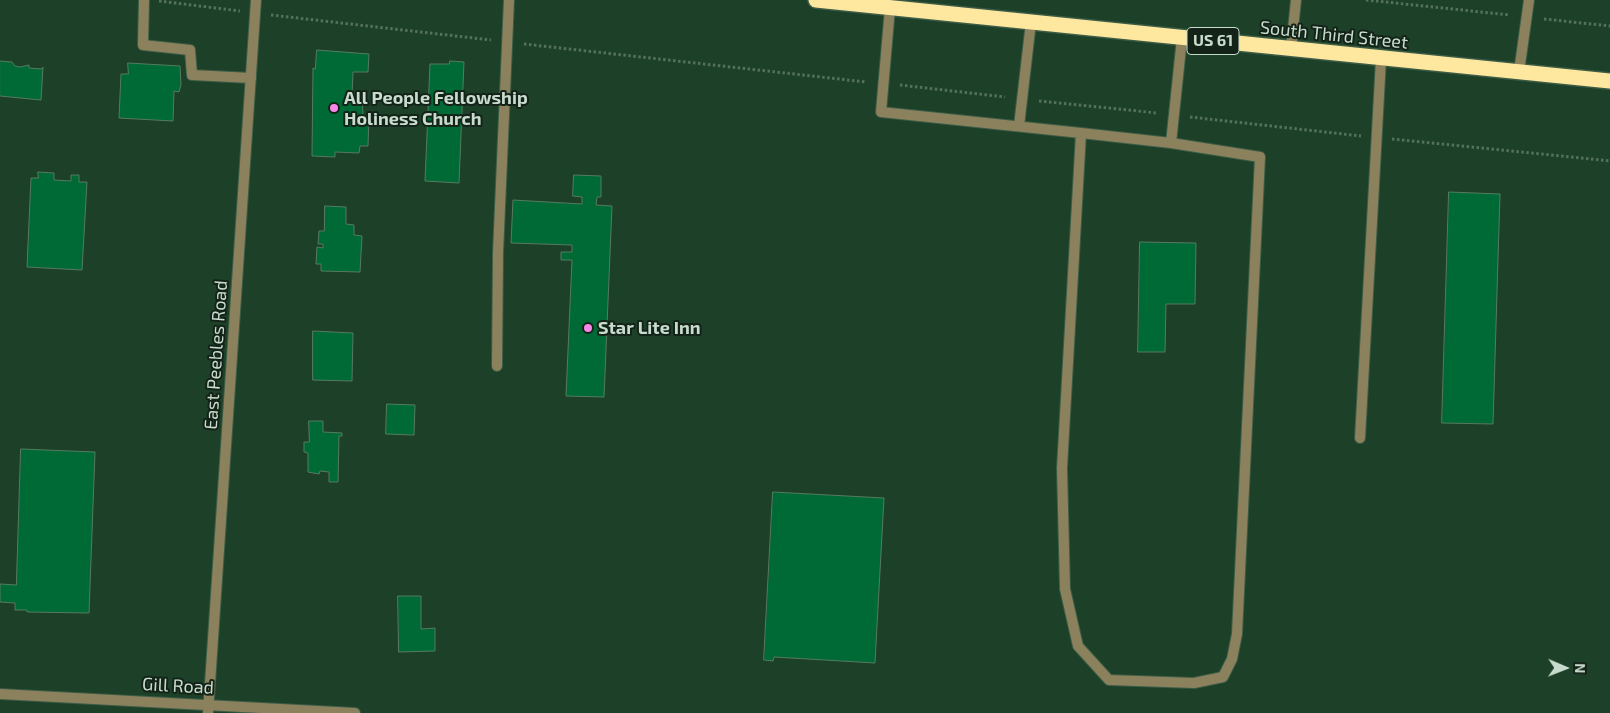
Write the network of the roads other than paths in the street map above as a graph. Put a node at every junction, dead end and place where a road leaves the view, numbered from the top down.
1 (144, 0) edge
2 (256, 0) edge
3 (508, 0) edge
4 (816, 0) edge
5 (1296, 0) edge
6 (1529, 0) edge
7 (837, 1) edge
8 (890, 8) junction
9 (1031, 22) junction
10 (1182, 38) junction
11 (1291, 49) junction
12 (1381, 58) junction
13 (1519, 72) junction
14 (251, 78) junction
15 (1610, 81) edge
16 (1019, 126) junction
17 (1081, 133) junction
18 (1171, 143) junction
19 (497, 366) dead end
20 (1360, 438) dead end
21 (0, 694) edge
22 (208, 708) edge
23 (355, 713) edge

1 - 14 street
2 - 14 street, East Peebles Road
3 - 19 street
4 - 7 highway, South Third Street / US 61
5 - 11 street
6 - 13 street
7 - 8 highway, South Third Street / US 61
8 - 9 highway, South Third Street / US 61
8 - 16 street
9 - 10 highway, South Third Street / US 61
9 - 16 street
10 - 11 highway, South Third Street / US 61
10 - 18 street
11 - 12 highway, South Third Street / US 61
12 - 13 highway, South Third Street / US 61
12 - 20 street
13 - 15 highway, South Third Street / US 61
14 - 22 street, East Peebles Road
16 - 17 street
17 - 18 street
17 - 18 street
21 - 22 street, Gill Road
22 - 23 street, Gill Road

